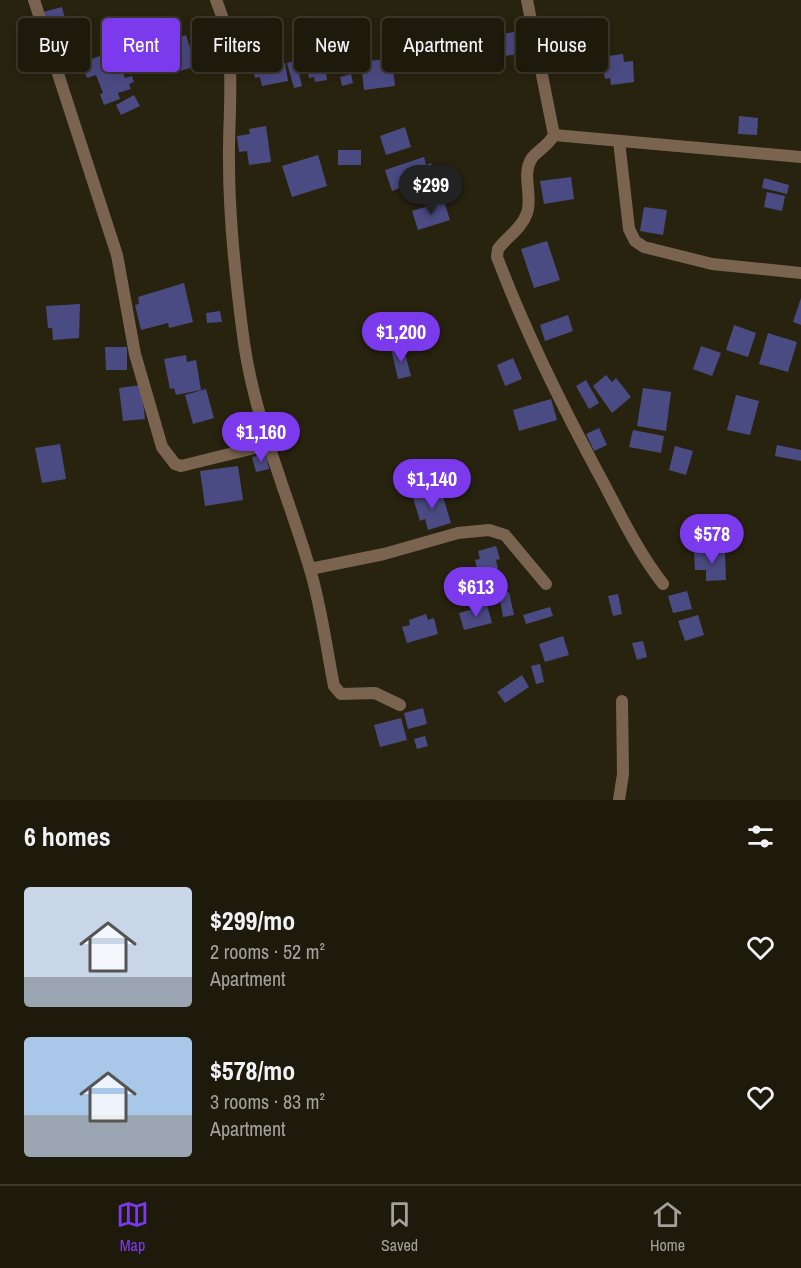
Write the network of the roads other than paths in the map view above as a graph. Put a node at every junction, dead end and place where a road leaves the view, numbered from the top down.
1 (34, 0) edge
2 (216, 0) edge
3 (527, 0) edge
4 (554, 135) junction
5 (619, 141) junction
6 (801, 157) edge
7 (801, 273) edge
8 (270, 444) junction
9 (310, 569) junction
10 (546, 584) dead end
11 (663, 584) dead end
12 (622, 701) dead end
13 (400, 705) dead end
14 (619, 800) edge

1 - 8 street
2 - 8 street
3 - 4 street
4 - 5 street
4 - 11 street
5 - 6 street
5 - 7 street
8 - 9 street
9 - 10 street
9 - 13 street
12 - 14 street

